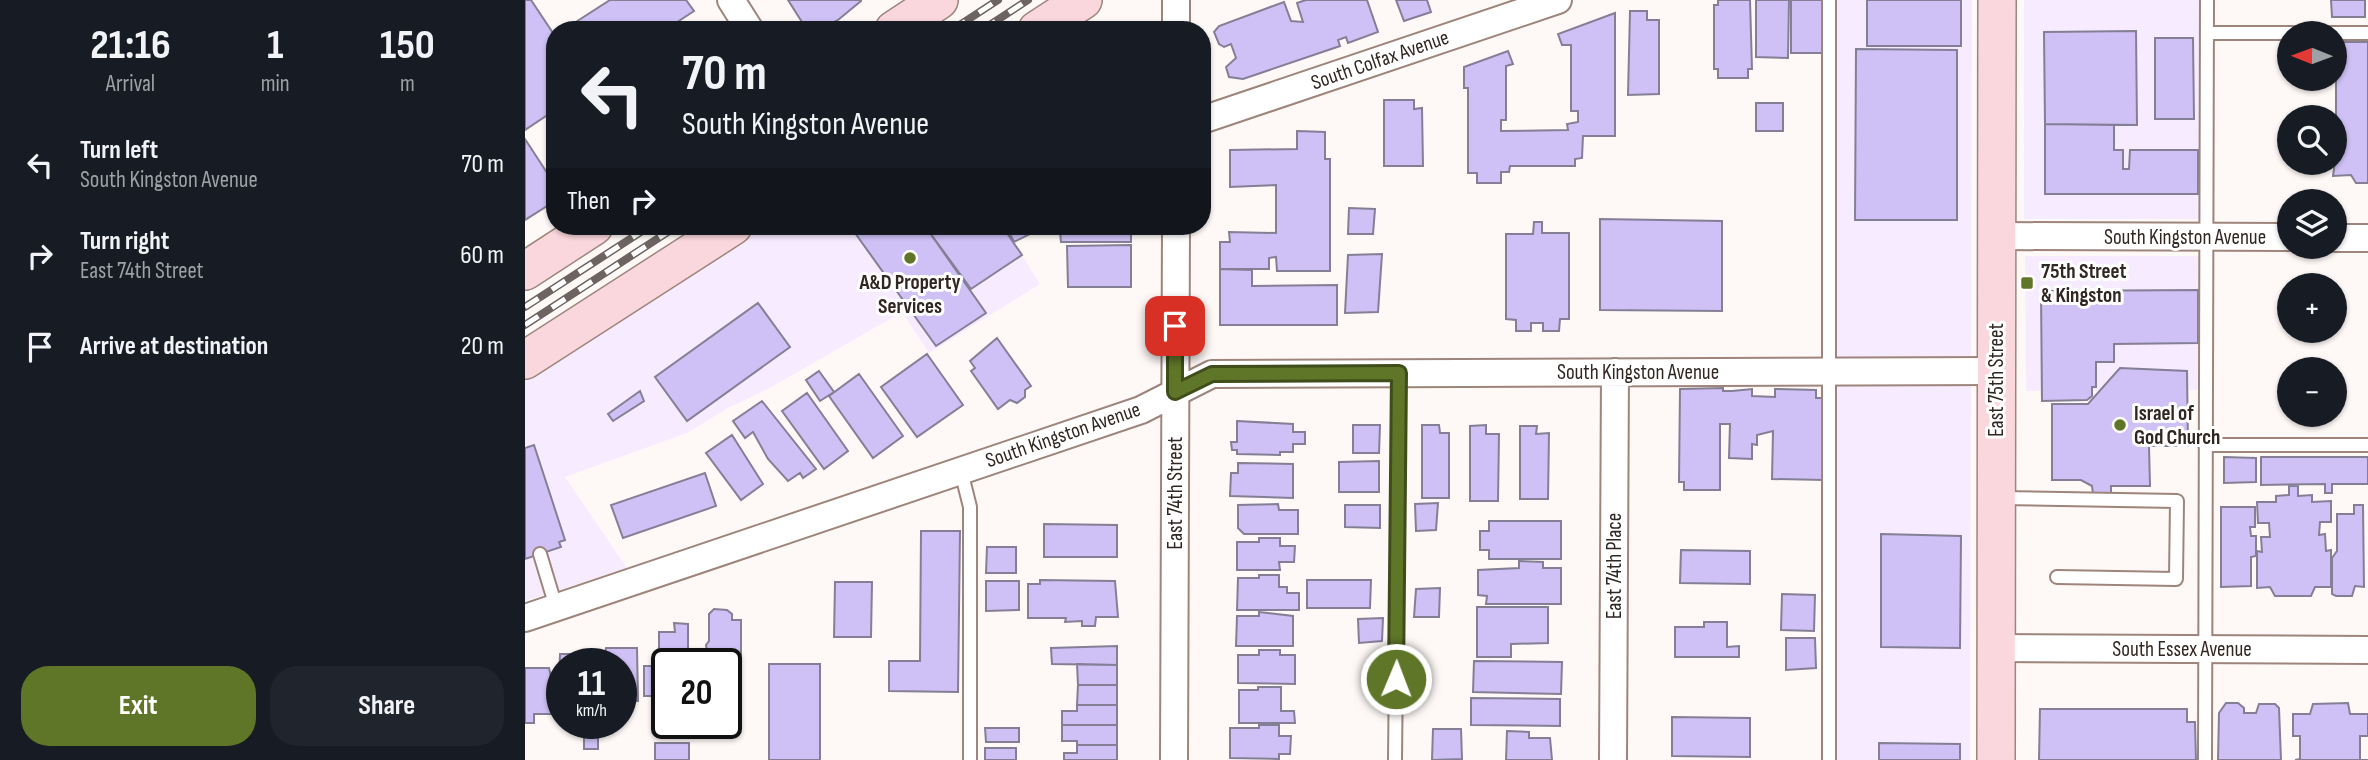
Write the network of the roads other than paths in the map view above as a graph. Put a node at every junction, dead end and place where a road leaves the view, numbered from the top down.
1 (731, 0) edge
2 (939, 0) edge
3 (1083, 0) edge
4 (1176, 0) edge
5 (1558, 0) edge
6 (1829, 0) edge
7 (1997, 0) edge
8 (2207, 0) edge
9 (744, 21) edge
10 (908, 21) edge
11 (1051, 21) edge
12 (1176, 21) edge
13 (2207, 33) junction
14 (2368, 33) edge
15 (1211, 117) edge
16 (580, 235) edge
17 (719, 235) edge
18 (1175, 235) edge
19 (1996, 236) junction
20 (2206, 237) junction
21 (2277, 237) edge
22 (2347, 237) edge
23 (2368, 238) edge
24 (525, 271) edge
25 (525, 360) edge
26 (1829, 370) junction
27 (1996, 371) junction
28 (1615, 372) junction
29 (1399, 373) junction
30 (1175, 392) junction
31 (2205, 444) junction
32 (2368, 445) edge
33 (961, 471) junction
34 (1996, 498) junction
35 (540, 554) dead end
36 (2057, 577) dead end
37 (556, 607) junction
38 (525, 618) edge
39 (1996, 648) junction
40 (2205, 649) junction
41 (2368, 650) edge
42 (970, 760) edge
43 (1174, 760) edge
44 (1395, 760) edge
45 (1613, 760) edge
46 (1829, 760) edge
47 (1996, 760) edge
48 (2205, 760) edge

1 - 9 street
2 - 10 main road
3 - 11 main road
4 - 12 street
5 - 15 street, South Colfax Avenue
6 - 26 lane
7 - 19 main road, East 75th Street
8 - 13 lane
13 - 14 lane
13 - 20 lane
16 - 24 main road
17 - 25 main road
18 - 30 street, East 74th Street
19 - 20 street, South Kingston Avenue
19 - 27 main road, East 75th Street
20 - 21 street, South Kingston Avenue
20 - 31 lane
22 - 23 street
26 - 27 street, South Kingston Avenue
26 - 28 street, South Kingston Avenue
26 - 46 lane
27 - 34 main road, East 75th Street
28 - 29 street, South Kingston Avenue
28 - 45 street, East 74th Place
29 - 30 street, South Kingston Avenue
29 - 44 lane
30 - 33 street, South Kingston Avenue
30 - 43 street, East 74th Street
31 - 32 lane
31 - 40 lane
33 - 37 street, South Kingston Avenue
33 - 42 lane
34 - 36 lane
34 - 39 main road, East 75th Street
35 - 37 lane
37 - 38 street, South Kingston Avenue
39 - 40 street, South Essex Avenue
39 - 47 main road, East 75th Street
40 - 41 street, South Essex Avenue
40 - 48 lane

